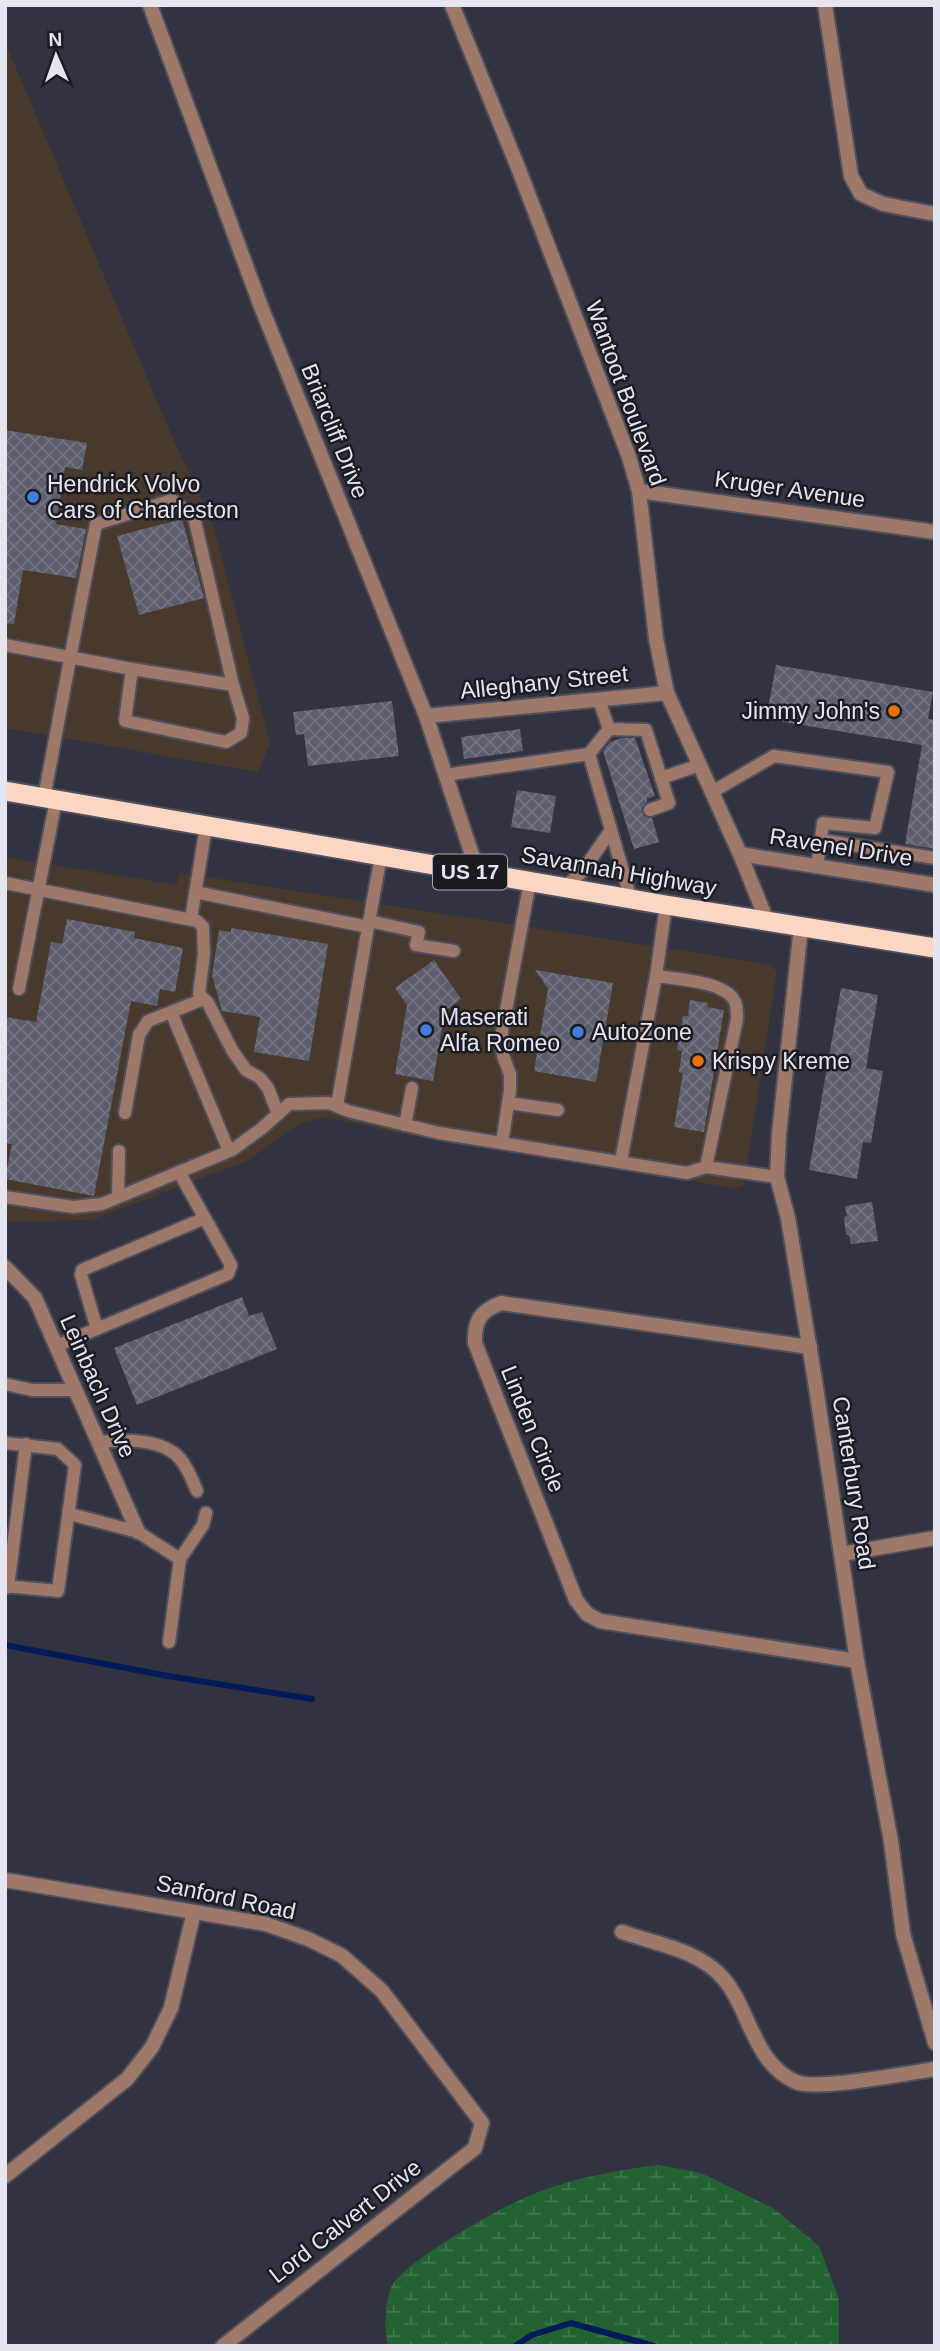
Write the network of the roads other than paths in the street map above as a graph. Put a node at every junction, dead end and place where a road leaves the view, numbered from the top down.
1 (150, 5) edge
2 (452, 5) edge
3 (825, 5) edge
4 (935, 214) edge
5 (639, 491) junction
6 (935, 532) edge
7 (5, 645) edge
8 (71, 656) junction
9 (132, 669) junction
10 (233, 685) junction
11 (667, 693) junction
12 (599, 700) junction
13 (426, 716) junction
14 (609, 729) junction
15 (590, 758) junction
16 (606, 759) dead end
17 (700, 765) junction
18 (656, 774) junction
19 (446, 775) junction
20 (613, 783) dead end
21 (598, 787) junction
22 (5, 791) edge
23 (712, 792) junction
24 (50, 799) junction
25 (650, 810) dead end
26 (624, 817) dead end
27 (206, 826) junction
28 (610, 826) junction
29 (821, 840) junction
30 (740, 854) junction
31 (381, 856) junction
32 (935, 858) edge
33 (817, 867) junction
34 (478, 873) junction
35 (530, 881) junction
36 (5, 883) edge
37 (935, 886) edge
38 (565, 887) junction
39 (37, 889) junction
40 (195, 892) junction
41 (631, 899) junction
42 (666, 905) junction
43 (191, 919) junction
44 (767, 921) junction
45 (369, 924) junction
46 (801, 926) junction
47 (935, 948) edge
48 (454, 950) dead end
49 (656, 976) junction
50 (19, 989) dead end
51 (204, 999) junction
52 (171, 1012) junction
53 (412, 1088) dead end
54 (508, 1103) junction
55 (337, 1106) junction
56 (558, 1110) dead end
57 (125, 1113) dead end
58 (278, 1114) junction
59 (405, 1125) junction
60 (502, 1143) junction
61 (119, 1151) dead end
62 (229, 1151) junction
63 (621, 1161) junction
64 (706, 1167) junction
65 (178, 1172) junction
66 (777, 1177) junction
67 (5, 1197) edge
68 (118, 1197) junction
69 (205, 1218) junction
70 (5, 1267) edge
71 (97, 1329) junction
72 (56, 1346) junction
73 (810, 1347) junction
74 (5, 1384) edge
75 (75, 1391) junction
76 (5, 1443) edge
77 (98, 1443) junction
78 (26, 1444) junction
79 (197, 1491) dead end
80 (206, 1513) dead end
81 (69, 1514) junction
82 (138, 1532) junction
83 (935, 1538) edge
84 (842, 1554) junction
85 (180, 1559) junction
86 (6, 1586) edge
87 (169, 1642) dead end
88 (857, 1661) junction
89 (5, 1880) edge
90 (194, 1912) junction
91 (622, 1932) dead end
92 (935, 2043) edge
93 (935, 2069) edge
94 (482, 2123) joint
95 (5, 2176) edge
96 (223, 2346) edge

1 - 13 street, Briarcliff Drive
2 - 5 street, Wantoot Boulevard
3 - 4 street
5 - 6 street, Kruger Avenue
5 - 11 street, Wantoot Boulevard
7 - 8 lane
8 - 9 lane
8 - 10 lane
8 - 24 lane
9 - 10 lane
9 - 10 lane
11 - 12 street, Alleghany Street
11 - 17 street, Wantoot Boulevard
12 - 13 street, Alleghany Street
12 - 14 lane
13 - 19 street, Briarcliff Drive
14 - 15 lane
14 - 18 lane
15 - 16 lane
15 - 19 lane
15 - 21 lane
17 - 18 lane
17 - 23 street, Wantoot Boulevard
18 - 25 lane
19 - 34 street, Briarcliff Drive
20 - 21 lane
21 - 28 lane
22 - 24 highway, Savannah Highway / US 17
23 - 29 lane
23 - 30 street, Wantoot Boulevard
24 - 27 highway, Savannah Highway / US 17
24 - 39 lane
26 - 28 lane
27 - 31 highway, Savannah Highway / US 17
27 - 40 lane
28 - 38 lane
28 - 41 lane
29 - 32 lane
29 - 33 lane
30 - 33 street, Ravenel Drive
30 - 44 street, Wantoot Boulevard
31 - 34 highway, Savannah Highway / US 17
31 - 45 lane
33 - 37 street, Ravenel Drive
34 - 35 highway, Savannah Highway / US 17
35 - 38 highway, Savannah Highway / US 17
35 - 54 lane
36 - 39 lane
38 - 41 highway, Savannah Highway / US 17
39 - 43 lane
39 - 50 lane
40 - 43 lane
40 - 45 lane
41 - 42 highway, Savannah Highway / US 17
42 - 44 highway, Savannah Highway / US 17
42 - 49 lane
43 - 51 lane
44 - 46 highway, Savannah Highway / US 17
45 - 48 lane
45 - 55 lane
46 - 47 highway, Savannah Highway / US 17
46 - 66 street, Canterbury Road
49 - 63 lane
49 - 64 lane
51 - 52 lane
51 - 58 lane
52 - 57 lane
52 - 62 lane
53 - 59 lane
54 - 56 lane
54 - 60 lane
55 - 58 lane
55 - 59 lane
58 - 62 lane
59 - 60 lane
60 - 63 lane
61 - 68 lane
62 - 65 lane
63 - 64 lane
64 - 66 lane
65 - 68 lane
65 - 69 lane
66 - 73 street, Canterbury Road
67 - 68 lane
69 - 71 lane
69 - 71 lane
70 - 72 street, Leinbach Drive
71 - 72 lane
72 - 75 street, Leinbach Drive
73 - 84 street, Canterbury Road
73 - 88 street, Linden Circle
74 - 75 lane
75 - 77 street, Leinbach Drive
76 - 78 lane
77 - 79 lane
77 - 82 street, Leinbach Drive
78 - 81 lane
78 - 86 lane
80 - 85 lane
81 - 82 lane
81 - 86 lane
82 - 85 lane
83 - 84 street
84 - 88 street, Canterbury Road
85 - 87 lane
88 - 92 street, Canterbury Road
89 - 90 street, Sanford Road
90 - 94 street, Sanford Road
90 - 95 street
91 - 93 street
94 - 96 street, Lord Calvert Drive

